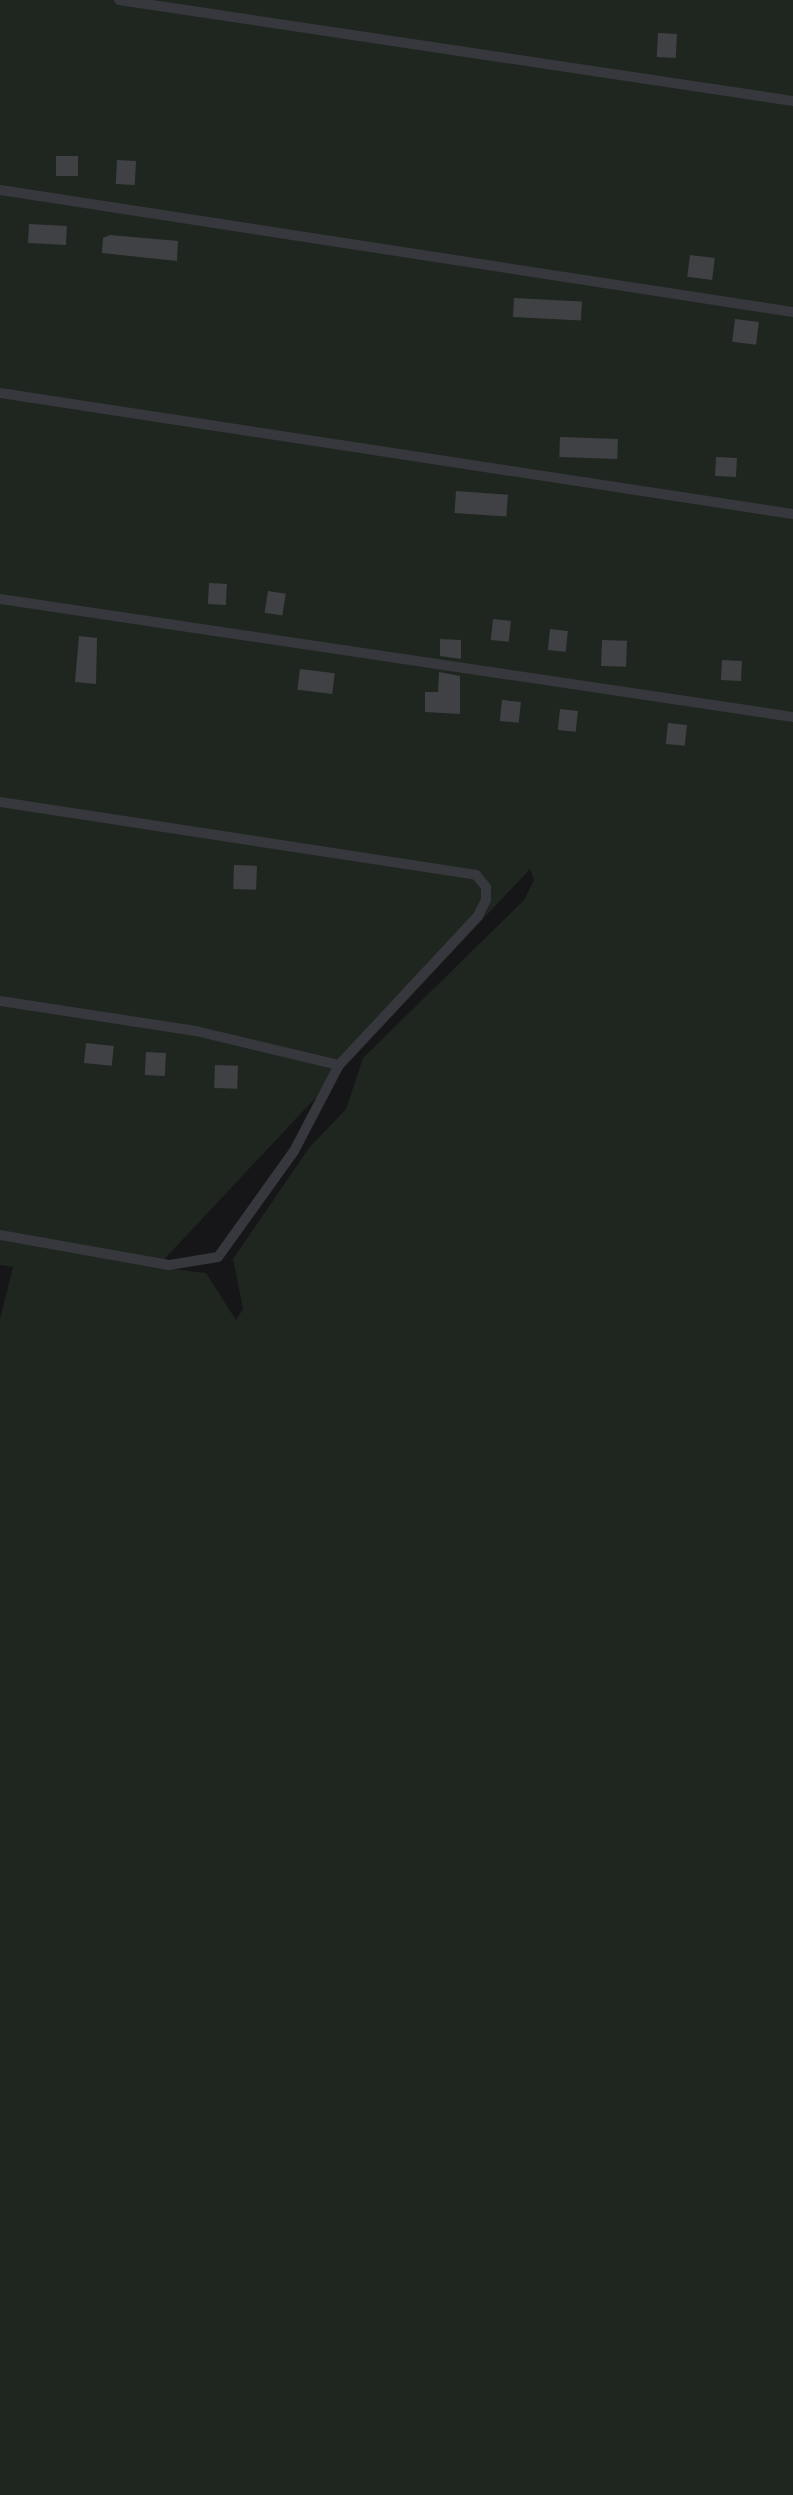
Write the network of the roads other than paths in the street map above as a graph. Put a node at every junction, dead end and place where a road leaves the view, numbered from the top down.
1 (119, 0) edge
2 (793, 101) edge
3 (0, 190) edge
4 (793, 312) edge
5 (0, 393) edge
6 (793, 514) edge
7 (0, 599) edge
8 (793, 717) edge
9 (0, 802) edge
10 (0, 1001) edge
11 (339, 1065) junction
12 (0, 1235) edge

1 - 2 lane
3 - 4 lane
5 - 6 lane
7 - 8 lane
9 - 11 lane
10 - 11 lane
11 - 12 lane

